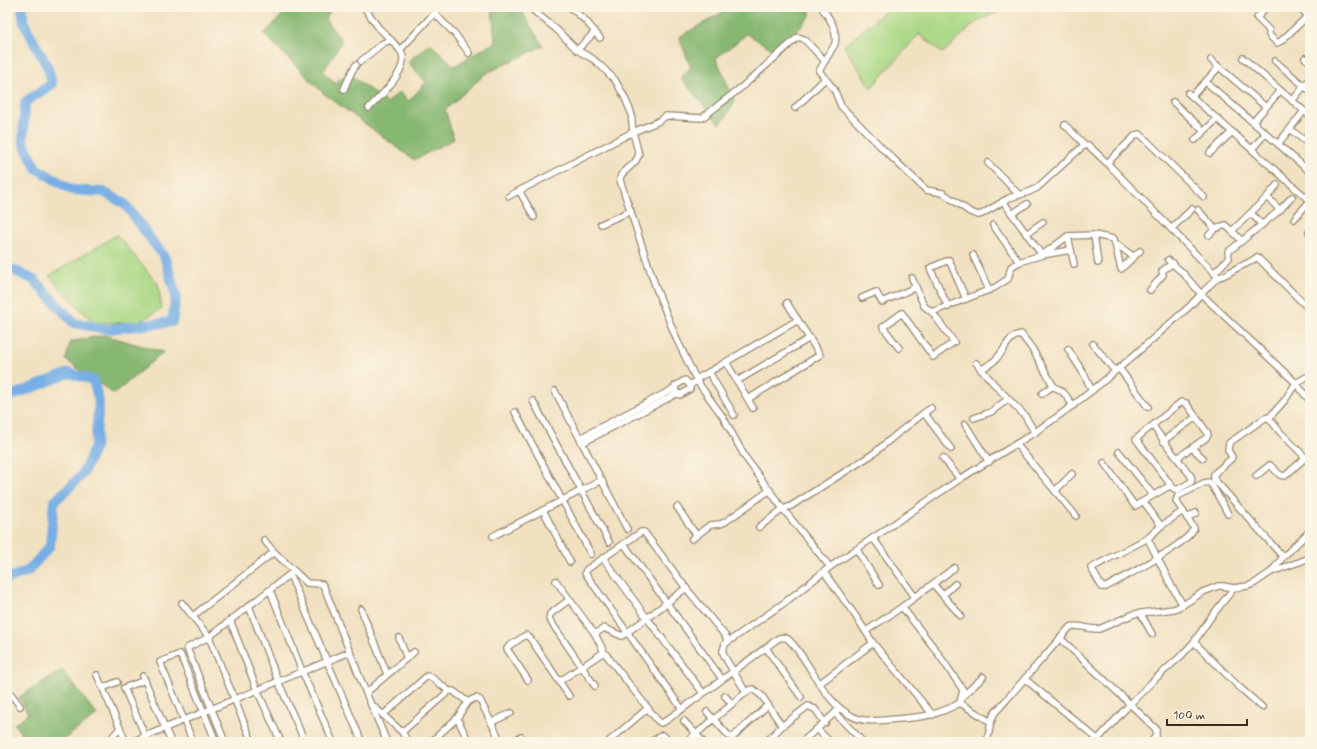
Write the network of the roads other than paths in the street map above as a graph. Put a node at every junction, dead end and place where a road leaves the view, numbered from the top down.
1 (364, 7) edge
2 (529, 7) edge
3 (570, 7) edge
4 (821, 7) edge
5 (1266, 7) edge
6 (1300, 7) edge
7 (437, 9) edge
8 (1309, 15) edge
9 (595, 32) junction
10 (600, 38) dead end
11 (391, 40) junction
12 (400, 50) junction
13 (577, 50) junction
14 (469, 53) dead end
15 (1243, 58) dead end
16 (1305, 58) dead end
17 (1211, 60) dead end
18 (361, 61) dead end
19 (825, 61) junction
20 (1275, 61) dead end
21 (1310, 62) edge
22 (356, 65) dead end
23 (1219, 67) junction
24 (825, 79) junction
25 (1310, 79) edge
26 (1206, 82) junction
27 (1304, 86) junction
28 (344, 89) dead end
29 (1280, 91) junction
30 (1310, 91) edge
31 (1292, 101) junction
32 (1173, 102) dead end
33 (1266, 107) junction
34 (369, 108) dead end
35 (795, 108) dead end
36 (1304, 111) junction
37 (1310, 116) edge
38 (1217, 119) junction
39 (1253, 122) junction
40 (1065, 125) dead end
41 (1290, 129) junction
42 (1204, 131) junction
43 (633, 132) junction
44 (1232, 132) junction
45 (1266, 133) junction
46 (1195, 140) dead end
47 (1278, 144) junction
48 (1085, 145) junction
49 (1310, 145) edge
50 (1252, 149) junction
51 (1210, 153) dead end
52 (988, 163) dead end
53 (1107, 163) junction
54 (1310, 172) edge
55 (1277, 184) dead end
56 (520, 192) junction
57 (1019, 195) junction
58 (509, 196) dead end
59 (1204, 197) dead end
60 (1267, 197) junction
61 (1292, 197) dead end
62 (1003, 201) junction
63 (1310, 201) edge
64 (1027, 204) dead end
65 (1280, 210) junction
66 (631, 212) junction
67 (1250, 213) junction
68 (1012, 214) junction
69 (534, 217) dead end
70 (1294, 219) dead end
71 (1043, 222) dead end
72 (601, 224) dead end
73 (993, 225) dead end
74 (1262, 225) junction
75 (1215, 228) junction
76 (1172, 229) junction
77 (1232, 231) junction
78 (1026, 234) junction
79 (1094, 235) junction
80 (1208, 235) dead end
81 (1068, 236) junction
82 (1242, 241) junction
83 (1115, 243) junction
84 (1071, 250) junction
85 (1140, 251) dead end
86 (973, 255) dead end
87 (1042, 255) junction
88 (1134, 257) junction
89 (1019, 262) junction
90 (1098, 263) dead end
91 (1074, 264) dead end
92 (1216, 275) junction
93 (912, 278) dead end
94 (916, 287) junction
95 (989, 290) junction
96 (1150, 290) dead end
97 (1201, 294) junction
98 (862, 298) dead end
99 (966, 299) junction
100 (787, 303) dead end
101 (948, 307) junction
102 (1310, 310) edge
103 (932, 312) junction
104 (798, 320) junction
105 (810, 338) junction
106 (1093, 344) dead end
107 (899, 348) dead end
108 (1068, 349) dead end
109 (726, 362) junction
110 (976, 363) dead end
111 (1117, 369) junction
112 (981, 370) junction
113 (709, 372) junction
114 (1310, 375) edge
115 (697, 380) junction
116 (737, 381) junction
117 (1296, 383) junction
118 (690, 385) junction
119 (1054, 387) junction
120 (555, 391) dead end
121 (676, 391) junction
122 (1092, 391) junction
123 (1042, 394) dead end
124 (748, 399) junction
125 (1008, 399) junction
126 (533, 400) dead end
127 (1310, 401) edge
128 (1073, 406) junction
129 (1148, 407) dead end
130 (753, 408) dead end
131 (931, 408) dead end
132 (515, 412) dead end
133 (924, 413) junction
134 (734, 415) dead end
135 (1196, 417) junction
136 (1270, 417) junction
137 (974, 418) dead end
138 (965, 424) dead end
139 (1154, 426) junction
140 (1035, 433) junction
141 (1163, 440) junction
142 (581, 441) junction
143 (1016, 444) junction
144 (1192, 448) junction
145 (951, 449) dead end
146 (1119, 452) dead end
147 (943, 458) dead end
148 (1177, 458) junction
149 (1203, 458) dead end
150 (1308, 460) edge
151 (990, 462) junction
152 (1104, 463) dead end
153 (1072, 474) dead end
154 (1256, 476) dead end
155 (960, 479) junction
156 (602, 480) junction
157 (1170, 485) junction
158 (581, 490) junction
159 (770, 490) junction
160 (1055, 491) junction
161 (1153, 495) junction
162 (562, 500) junction
163 (1144, 502) junction
164 (677, 507) dead end
165 (782, 509) junction
166 (543, 510) junction
167 (1183, 511) junction
168 (1196, 513) dead end
169 (1228, 514) dead end
170 (1076, 516) dead end
171 (1187, 518) junction
172 (1161, 526) junction
173 (759, 527) dead end
174 (627, 529) dead end
175 (1310, 531) edge
176 (493, 536) dead end
177 (873, 538) junction
178 (1148, 538) junction
179 (264, 540) dead end
180 (609, 542) dead end
181 (624, 544) junction
182 (857, 550) junction
183 (274, 552) junction
184 (591, 554) dead end
185 (1283, 557) junction
186 (603, 558) junction
187 (1310, 558) edge
188 (1157, 559) junction
189 (570, 562) dead end
190 (830, 567) junction
191 (954, 568) dead end
192 (824, 572) junction
193 (1270, 572) junction
194 (292, 573) junction
195 (556, 581) dead end
196 (879, 584) dead end
197 (933, 584) junction
198 (955, 584) dead end
199 (686, 588) junction
200 (1234, 588) junction
201 (270, 590) junction
202 (943, 594) junction
203 (915, 597) junction
204 (570, 600) junction
205 (182, 603) dead end
206 (667, 604) junction
207 (1183, 605) junction
208 (249, 606) junction
209 (902, 607) junction
210 (361, 609) dead end
211 (1141, 614) junction
212 (193, 616) junction
213 (961, 616) dead end
214 (647, 618) junction
215 (230, 620) junction
216 (866, 631) junction
217 (627, 633) junction
218 (594, 634) junction
219 (1152, 634) dead end
220 (209, 637) junction
221 (399, 638) dead end
222 (1060, 638) junction
223 (1194, 642) junction
224 (873, 643) junction
225 (725, 644) junction
226 (766, 648) junction
227 (350, 652) junction
228 (414, 652) dead end
229 (604, 652) junction
230 (407, 658) junction
231 (327, 661) junction
232 (582, 666) junction
233 (302, 671) junction
234 (734, 671) junction
235 (387, 674) junction
236 (97, 675) dead end
237 (983, 677) dead end
238 (722, 679) junction
239 (1025, 679) junction
240 (528, 680) dead end
241 (278, 681) junction
242 (560, 681) junction
243 (116, 682) dead end
244 (819, 684) junction
245 (595, 686) dead end
246 (103, 688) junction
247 (257, 690) junction
248 (449, 691) junction
249 (366, 693) junction
250 (703, 693) junction
251 (746, 693) junction
252 (7, 696) edge
253 (570, 696) dead end
254 (726, 696) dead end
255 (801, 696) dead end
256 (234, 699) junction
257 (960, 700) junction
258 (370, 702) junction
259 (468, 702) junction
260 (732, 704) junction
261 (1130, 704) junction
262 (768, 705) junction
263 (20, 706) dead end
264 (1262, 707) dead end
265 (648, 708) junction
266 (211, 709) junction
267 (682, 709) junction
268 (837, 710) junction
269 (204, 712) junction
270 (707, 712) dead end
271 (511, 713) dead end
272 (384, 715) junction
273 (933, 715) junction
274 (457, 718) junction
275 (184, 720) junction
276 (714, 720) junction
277 (684, 721) dead end
278 (492, 722) junction
279 (825, 722) junction
280 (991, 722) junction
281 (782, 726) junction
282 (120, 728) junction
283 (165, 728) junction
284 (817, 729) junction
285 (402, 732) junction
286 (696, 734) junction
287 (145, 736) junction
288 (521, 737) dead end
289 (439, 739) edge
290 (384, 741) edge
291 (1099, 741) edge
292 (108, 742) edge
293 (126, 742) edge
294 (130, 742) edge
295 (148, 742) edge
296 (171, 742) edge
297 (193, 742) edge
298 (216, 742) edge
299 (225, 742) edge
300 (252, 742) edge
301 (281, 742) edge
302 (305, 742) edge
303 (333, 742) edge
304 (362, 742) edge
305 (408, 742) edge
306 (431, 742) edge
307 (469, 742) edge
308 (501, 742) edge
309 (510, 742) edge
310 (608, 742) edge
311 (651, 742) edge
312 (670, 742) edge
313 (686, 742) edge
314 (703, 742) edge
315 (766, 742) edge
316 (802, 742) edge
317 (830, 742) edge
318 (863, 742) edge
319 (987, 742) edge
320 (1151, 742) edge

1 - 11 street
2 - 13 street
3 - 9 street
4 - 19 street
5 - 8 street
6 - 8 street
7 - 12 street
7 - 14 street
9 - 10 street
9 - 13 street
11 - 12 street
11 - 18 street
12 - 34 street
13 - 43 street
15 - 29 street
16 - 21 street
17 - 23 street
19 - 24 street
19 - 43 street
20 - 27 street
22 - 28 street
23 - 26 street
23 - 33 street
24 - 35 street
24 - 62 street
25 - 27 street
26 - 38 street
26 - 39 street
27 - 30 street
27 - 31 street
29 - 31 street
29 - 33 street
31 - 36 street
32 - 42 street
33 - 39 street
36 - 37 street
36 - 41 street
38 - 42 street
38 - 44 street
39 - 45 street
40 - 48 street
41 - 47 street
41 - 49 street
42 - 46 street
43 - 56 street
43 - 66 street
44 - 50 street
44 - 51 street
45 - 47 street
45 - 50 street
47 - 54 street
48 - 53 street
48 - 57 street
50 - 63 street
52 - 57 street
53 - 59 street
53 - 76 street
55 - 60 street
56 - 58 street
56 - 69 street
57 - 62 street
60 - 65 street
60 - 67 street
61 - 65 street
62 - 68 street
63 - 70 street
64 - 68 street
65 - 74 street
66 - 72 street
66 - 115 street
67 - 74 street
67 - 77 street
68 - 78 street
71 - 78 street
73 - 89 street
74 - 82 street
75 - 76 street
75 - 77 street
75 - 80 street
76 - 92 street
77 - 82 street
78 - 87 street
79 - 81 street
79 - 83 street
79 - 90 street
81 - 84 street
81 - 87 street
82 - 92 street
83 - 88 street
83 - 88 street
84 - 87 street
84 - 91 street
85 - 88 street
86 - 95 street
87 - 89 street
89 - 95 street
92 - 97 street
92 - 102 street
93 - 94 street
94 - 98 street
94 - 103 street
95 - 99 street
96 - 97 street
97 - 111 street
97 - 117 street
99 - 101 street
99 - 101 street
100 - 104 street
101 - 103 street
103 - 107 street
104 - 105 street
104 - 109 street
105 - 116 street
105 - 124 street
106 - 111 street
108 - 122 street
109 - 113 street
109 - 116 street
110 - 112 street
111 - 122 street
111 - 129 street
112 - 119 street
112 - 125 street
113 - 115 street
113 - 134 street
114 - 117 street
115 - 118 street
115 - 159 street
116 - 124 street
117 - 127 street
117 - 136 street
118 - 121 street
118 - 121 street
119 - 123 street
119 - 128 street
120 - 142 street
121 - 142 street
122 - 128 street
124 - 130 street
125 - 137 street
125 - 140 street
126 - 158 street
128 - 140 street
131 - 133 street
132 - 162 street
133 - 145 street
133 - 165 street
135 - 139 street
135 - 141 street
135 - 144 street
136 - 150 street
136 - 185 street
138 - 151 street
139 - 141 street
139 - 157 street
140 - 143 street
141 - 148 street
142 - 156 street
143 - 151 street
143 - 160 street
144 - 148 street
144 - 149 street
146 - 161 street
147 - 155 street
148 - 157 street
150 - 154 street
151 - 155 street
152 - 163 street
153 - 160 street
155 - 177 street
156 - 158 street
156 - 174 street
157 - 161 street
158 - 162 street
158 - 180 street
159 - 164 street
159 - 165 street
160 - 170 street
161 - 163 street
162 - 166 street
162 - 184 street
163 - 172 street
165 - 173 street
165 - 190 street
166 - 176 street
166 - 189 street
167 - 169 street
167 - 171 street
167 - 172 street
168 - 171 street
171 - 188 street
172 - 178 street
175 - 185 street
177 - 182 street
177 - 203 street
178 - 188 street
178 - 188 street
179 - 183 street
181 - 186 street
181 - 199 street
181 - 206 street
182 - 190 street
182 - 196 street
183 - 194 street
183 - 212 street
185 - 193 street
186 - 214 street
186 - 217 street
187 - 193 street
188 - 207 street
190 - 192 street
191 - 197 street
192 - 216 street
192 - 225 street
193 - 200 street
194 - 201 street
194 - 227 street
194 - 231 street
195 - 204 street
197 - 202 street
197 - 203 street
198 - 202 street
199 - 206 street
199 - 225 street
200 - 207 street
200 - 223 street
201 - 208 street
201 - 233 street
202 - 213 street
203 - 209 street
204 - 218 street
204 - 232 street
205 - 212 street
206 - 214 street
206 - 238 street
207 - 211 street
208 - 215 street
208 - 241 street
209 - 216 street
209 - 257 street
210 - 235 street
211 - 219 street
211 - 222 street
212 - 220 street
214 - 217 street
214 - 250 street
215 - 220 street
215 - 247 street
216 - 224 street
217 - 218 street
217 - 267 street
218 - 229 street
220 - 256 street
220 - 266 street
221 - 230 street
222 - 239 street
222 - 261 street
223 - 261 street
223 - 264 street
224 - 244 street
224 - 273 street
225 - 234 street
226 - 234 street
226 - 244 street
226 - 255 street
227 - 231 street
227 - 249 street
228 - 230 street
229 - 232 street
229 - 265 street
230 - 235 street
231 - 233 street
231 - 304 street
232 - 242 street
232 - 245 street
233 - 241 street
233 - 303 street
234 - 238 street
234 - 251 street
235 - 249 street
236 - 246 street
237 - 257 street
238 - 250 street
239 - 280 street
239 - 291 street
240 - 242 street
241 - 247 street
241 - 302 street
242 - 253 street
243 - 246 street
244 - 268 street
246 - 282 street
247 - 256 street
247 - 301 street
248 - 259 street
248 - 272 street
248 - 285 street
249 - 258 street
250 - 267 street
251 - 260 street
251 - 262 street
252 - 263 street
254 - 260 street
256 - 266 street
256 - 300 street
257 - 273 street
257 - 280 street
258 - 272 street
258 - 290 street
259 - 274 street
259 - 278 street
260 - 276 street
261 - 291 street
261 - 320 street
262 - 276 street
262 - 281 street
265 - 267 street
265 - 310 street
266 - 269 street
266 - 299 street
268 - 273 street
268 - 279 street
268 - 318 street
269 - 275 street
269 - 275 street
269 - 298 street
270 - 276 street
271 - 278 street
272 - 285 street
274 - 289 street
274 - 307 street
275 - 283 street
275 - 297 street
276 - 286 street
277 - 286 street
278 - 308 street
279 - 281 street
279 - 284 street
280 - 319 street
281 - 315 street
282 - 292 street
282 - 293 street
283 - 287 street
283 - 287 street
283 - 296 street
284 - 316 street
284 - 317 street
285 - 305 street
286 - 313 street
286 - 314 street
287 - 294 street
287 - 295 street
288 - 309 street
289 - 306 street
311 - 312 street

